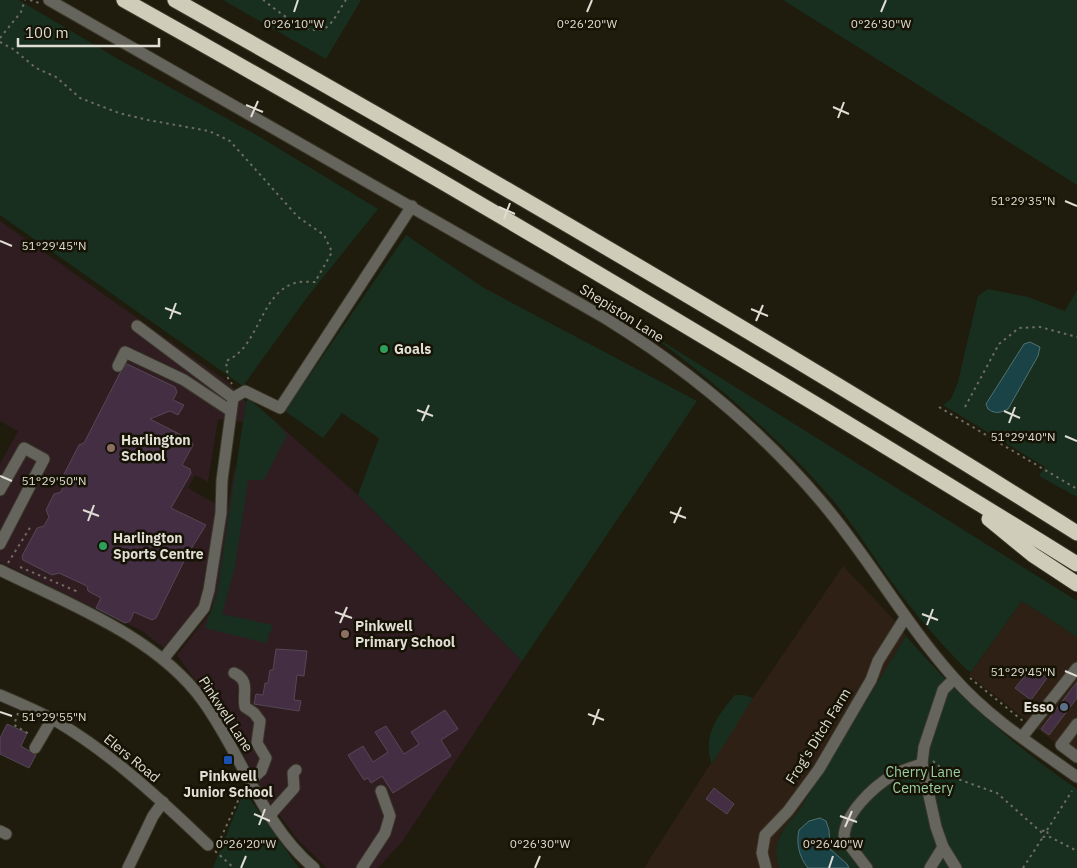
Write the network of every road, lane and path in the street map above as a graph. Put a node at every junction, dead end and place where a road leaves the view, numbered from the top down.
1 (25, 0) edge
2 (49, 0) edge
3 (124, 0) edge
4 (175, 0) edge
5 (263, 0) edge
6 (346, 0) edge
7 (0, 38) edge
8 (0, 42) edge
9 (412, 206) junction
10 (137, 326) dead end
11 (1077, 337) edge
12 (118, 366) dead end
13 (245, 392) junction
14 (233, 398) junction
15 (939, 407) dead end
16 (966, 407) dead end
17 (231, 411) junction
18 (945, 482) junction
19 (1077, 488) edge
20 (0, 490) edge
21 (1019, 497) junction
22 (1077, 522) edge
23 (31, 526) dead end
24 (1077, 534) edge
25 (0, 544) edge
26 (1077, 564) edge
27 (17, 566) dead end
28 (1, 574) edge
29 (1077, 584) edge
30 (70, 605) junction
31 (904, 618) junction
32 (164, 658) junction
33 (1077, 668) edge
34 (234, 673) dead end
35 (959, 676) junction
36 (0, 695) edge
37 (22, 705) junction
38 (248, 710) junction
39 (52, 719) junction
40 (1022, 720) dead end
41 (1077, 724) edge
42 (224, 735) junction
43 (1022, 737) junction
44 (38, 744) joint
45 (1077, 757) edge
46 (923, 758) junction
47 (296, 770) dead end
48 (1077, 776) edge
49 (251, 783) junction
50 (381, 791) dead end
51 (1072, 791) dead end
52 (163, 802) junction
53 (270, 815) junction
54 (1047, 830) junction
55 (1041, 832) junction
56 (1048, 836) junction
57 (1042, 837) junction
58 (208, 845) dead end
59 (943, 847) junction
60 (1077, 852) edge
61 (128, 868) edge
62 (234, 868) edge
63 (314, 868) edge
64 (362, 868) edge
65 (766, 868) edge
66 (867, 868) edge
67 (930, 868) edge
68 (956, 868) edge
69 (1022, 868) edge

1 - 7 path
2 - 9 street, Shepiston Lane
3 - 18 highway
4 - 21 highway
5 - 6 path
8 - 13 path
9 - 13 street
9 - 31 street, Shepiston Lane
10 - 14 street
11 - 16 path
12 - 17 street
13 - 14 street
14 - 17 street
15 - 19 path
17 - 32 street
18 - 26 highway
18 - 29 highway
20 - 25 street
21 - 22 highway
21 - 24 highway
23 - 28 path
27 - 30 path
28 - 30 street, Pinkwell Lane
30 - 32 street, Pinkwell Lane
31 - 35 street, Shepiston Lane
31 - 65 street, Frog's Ditch Farm
32 - 42 street, Pinkwell Lane
33 - 43 street
34 - 38 street
35 - 40 path
35 - 43 street, Shepiston Lane
35 - 46 street
36 - 37 street, Elers Road
37 - 39 street, Elers Road
37 - 44 path
38 - 42 path
38 - 49 street
39 - 44 street
39 - 52 street, Elers Road
41 - 45 street
42 - 49 street, Pinkwell Lane
43 - 48 street, Shepiston Lane
46 - 55 path
46 - 59 street
46 - 66 street
47 - 53 street
49 - 53 street, Pinkwell Lane
49 - 62 path
50 - 64 street
51 - 54 path
52 - 58 street, Elers Road
52 - 61 street
53 - 63 street, Pinkwell Lane
54 - 55 path
54 - 56 path
55 - 57 path
56 - 57 path
56 - 60 path
57 - 69 path
59 - 67 street
59 - 68 street

